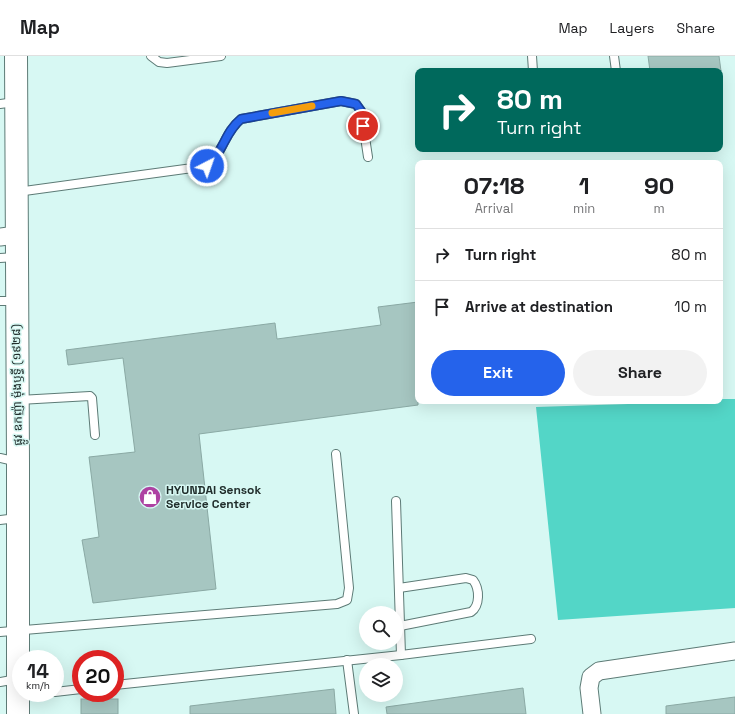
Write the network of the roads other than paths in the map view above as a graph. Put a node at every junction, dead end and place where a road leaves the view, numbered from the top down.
1 (16, 56) edge
2 (151, 56) edge
3 (220, 56) edge
4 (532, 56) edge
5 (614, 56) edge
6 (533, 68) edge
7 (616, 68) edge
8 (8, 103) edge
9 (368, 158) dead end
10 (16, 192) junction
11 (8, 236) edge
12 (8, 257) edge
13 (8, 301) edge
14 (17, 400) junction
15 (95, 435) dead end
16 (336, 454) dead end
17 (9, 460) edge
18 (396, 501) dead end
19 (9, 519) edge
20 (399, 588) junction
21 (399, 606) edge
22 (403, 625) edge
23 (9, 631) edge
24 (531, 639) dead end
25 (401, 650) edge
26 (735, 651) edge
27 (401, 655) junction
28 (347, 660) junction
29 (12, 678) edge
30 (124, 684) edge
31 (354, 714) edge
32 (592, 714) edge

1 - 8 main road, ផ្លូវ ឧកញ៉ា ម៉ុងឫទ្ធី (១៩២៨)
2 - 3 lane
4 - 6 lane
5 - 7 lane
8 - 10 main road, ផ្លូវ ឧកញ៉ា ម៉ុងឫទ្ធី (១៩២៨)
9 - 10 lane
10 - 11 main road, ផ្លូវ ឧកញ៉ា ម៉ុងឫទ្ធី (១៩២៨)
11 - 12 main road, ផ្លូវ ឧកញ៉ា ម៉ុងឫទ្ធី (១៩២៨)
12 - 13 main road, ផ្លូវ ឧកញ៉ា ម៉ុងឫទ្ធី (១៩២៨)
13 - 14 main road, ផ្លូវ ឧកញ៉ា ម៉ុងឫទ្ធី (១៩២៨)
14 - 15 lane
14 - 17 main road, ផ្លូវ ឧកញ៉ា ម៉ុងឫទ្ធី (១៩២៨)
16 - 23 lane
17 - 19 main road, ផ្លូវ ឧកញ៉ា ម៉ុងឫទ្ធី (១៩២៨)
18 - 20 lane
19 - 23 main road, ផ្លូវ ឧកញ៉ា ម៉ុងឫទ្ធី (១៩២៨)
20 - 21 lane
20 - 22 lane
23 - 29 main road, ផ្លូវ ឧកញ៉ា ម៉ុងឫទ្ធី (១៩២៨)
24 - 27 lane
25 - 27 lane
26 - 32 street
27 - 28 lane
28 - 30 lane
28 - 31 lane

